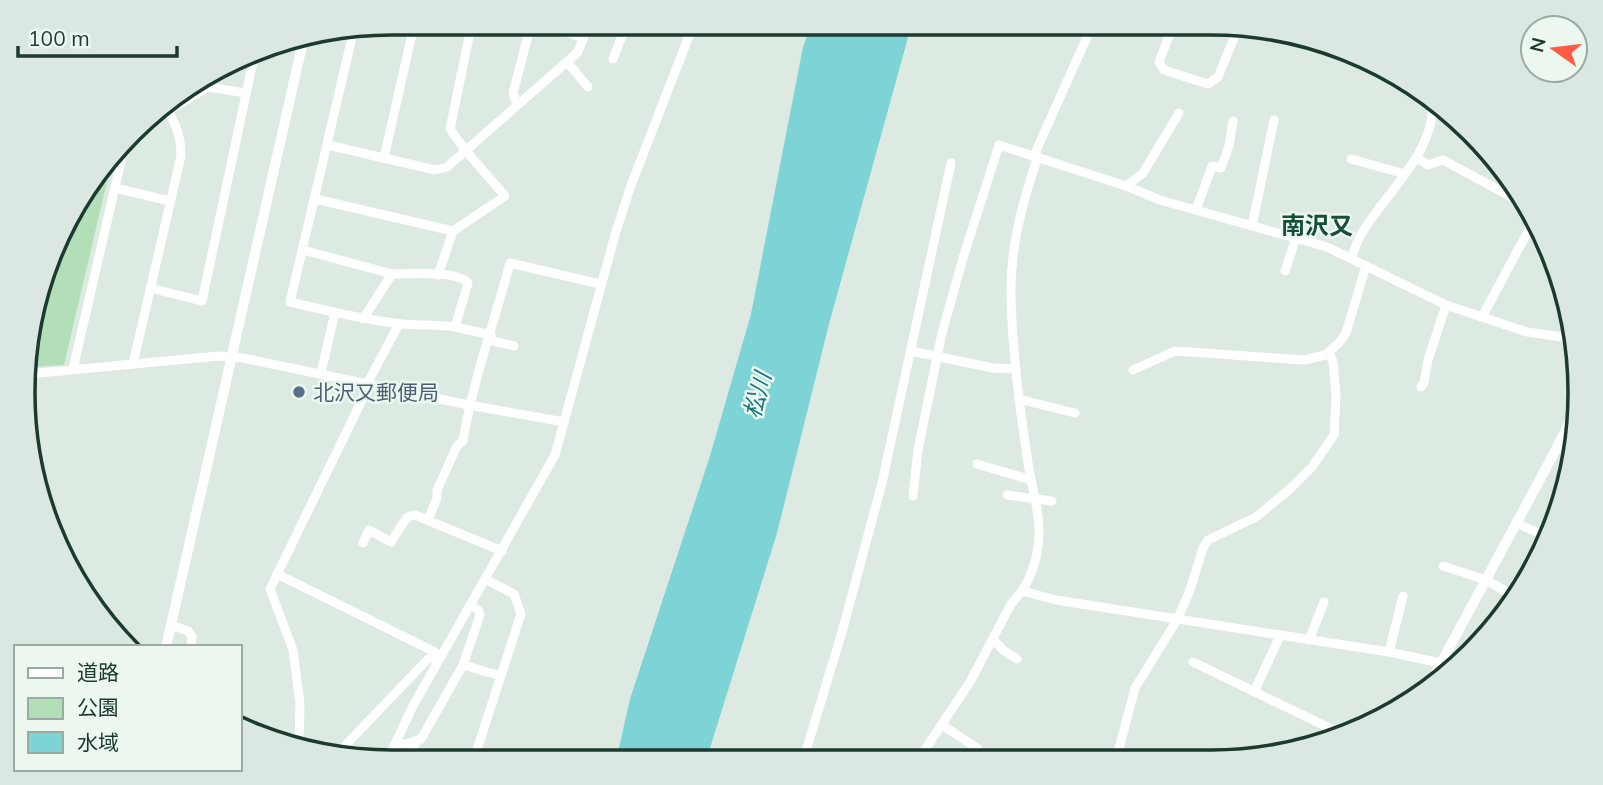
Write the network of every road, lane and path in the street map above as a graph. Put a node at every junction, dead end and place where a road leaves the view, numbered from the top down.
1 (408, 35) edge
2 (469, 35) edge
3 (528, 35) edge
4 (574, 35) edge
5 (584, 35) edge
6 (622, 35) edge
7 (688, 35) edge
8 (1088, 35) edge
9 (1169, 35) edge
10 (1235, 36) edge
11 (352, 37) edge
12 (583, 38) junction
13 (302, 47) edge
14 (613, 59) dead end
15 (567, 62) junction
16 (252, 64) edge
17 (588, 87) dead end
18 (204, 89) edge
19 (246, 93) junction
20 (517, 106) junction
21 (170, 113) edge
22 (1179, 113) dead end
23 (1433, 113) edge
24 (1274, 120) dead end
25 (1233, 121) dead end
26 (328, 145) junction
27 (466, 151) junction
28 (1416, 157) junction
29 (383, 158) junction
30 (1037, 159) junction
31 (1351, 159) dead end
32 (121, 161) edge
33 (951, 163) dead end
34 (1405, 174) junction
35 (1126, 186) junction
36 (115, 188) junction
37 (1505, 190) edge
38 (315, 199) junction
39 (170, 201) junction
40 (1196, 210) junction
41 (1252, 226) junction
42 (1529, 230) edge
43 (453, 231) junction
44 (1296, 238) junction
45 (303, 250) junction
46 (1351, 258) junction
47 (1366, 266) junction
48 (1285, 271) dead end
49 (392, 274) junction
50 (438, 275) junction
51 (600, 284) junction
52 (150, 288) junction
53 (1446, 305) junction
54 (335, 312) junction
55 (1483, 316) junction
56 (363, 319) junction
57 (399, 324) junction
58 (455, 327) junction
59 (490, 337) junction
60 (1563, 337) edge
61 (514, 346) dead end
62 (911, 351) junction
63 (1329, 352) junction
64 (937, 356) junction
65 (232, 358) junction
66 (133, 364) junction
67 (72, 369) junction
68 (1016, 369) junction
69 (1133, 370) dead end
70 (36, 373) edge
71 (321, 373) junction
72 (368, 382) junction
73 (1421, 387) dead end
74 (1019, 398) junction
75 (469, 405) junction
76 (1075, 413) dead end
77 (564, 422) junction
78 (1566, 431) edge
79 (977, 464) dead end
80 (1031, 480) junction
81 (1007, 495) dead end
82 (913, 496) dead end
83 (1035, 499) junction
84 (1052, 501) dead end
85 (428, 520) junction
86 (1516, 523) junction
87 (1539, 533) edge
88 (363, 543) dead end
89 (502, 551) junction
90 (1443, 566) dead end
91 (277, 574) junction
92 (485, 579) junction
93 (1486, 580) junction
94 (1022, 592) junction
95 (1507, 592) edge
96 (1403, 596) dead end
97 (1324, 602) dead end
98 (470, 605) junction
99 (1177, 621) junction
100 (171, 625) junction
101 (1280, 636) junction
102 (993, 639) junction
103 (1309, 640) junction
104 (166, 645) edge
105 (191, 645) edge
106 (1389, 652) junction
107 (440, 657) junction
108 (1017, 659) dead end
109 (1193, 662) dead end
110 (1441, 664) joint
111 (463, 665) junction
112 (501, 676) junction
113 (1254, 692) junction
114 (942, 725) junction
115 (1331, 729) edge
116 (299, 738) edge
117 (417, 740) junction
118 (395, 744) junction
119 (344, 747) edge
120 (977, 748) dead end
121 (392, 750) edge
122 (412, 750) edge
123 (477, 750) edge
124 (806, 750) edge
125 (925, 750) edge
126 (1119, 750) edge

1 - 29 street
2 - 27 street
3 - 20 street
4 - 12 street
5 - 12 street
6 - 14 street
7 - 51 street
8 - 30 street
9 - 10 street
11 - 26 street
12 - 15 street
13 - 65 street
15 - 17 street
15 - 20 street
16 - 19 street
18 - 19 street
19 - 52 street
20 - 27 street
21 - 39 street
22 - 35 street
23 - 28 street
24 - 41 street
25 - 40 street
26 - 29 street
26 - 38 street
27 - 29 street
27 - 43 street
28 - 34 street
28 - 37 street
30 - 35 street
30 - 64 street
30 - 68 street
31 - 34 street
32 - 36 street
33 - 62 street
34 - 46 street
35 - 40 street
36 - 39 street
36 - 67 street
38 - 43 street
38 - 45 street
39 - 52 street
40 - 41 street
41 - 44 street
42 - 55 street
43 - 50 street
44 - 46 street
44 - 48 street
45 - 49 street
45 - 54 street
46 - 47 street
47 - 53 street
47 - 63 street
49 - 50 street
49 - 56 street
50 - 58 street
51 - 59 street
51 - 77 street
52 - 66 street
53 - 55 street
53 - 73 street
54 - 56 street
54 - 71 street
55 - 60 street
56 - 57 street
57 - 58 street
57 - 72 street
58 - 59 street
59 - 61 street
59 - 75 street
62 - 64 street
62 - 124 street
63 - 69 street
63 - 99 street
64 - 68 street
64 - 82 street
65 - 66 street
65 - 71 street
65 - 100 street
66 - 67 street
67 - 70 street
68 - 74 street
71 - 72 street
72 - 75 street
72 - 91 street
74 - 76 street
74 - 80 street
75 - 77 street
75 - 85 street
77 - 89 street
78 - 86 street
79 - 80 street
80 - 83 street
81 - 83 street
83 - 84 street
83 - 94 street
85 - 88 street
85 - 89 street
86 - 87 street
86 - 93 street
89 - 92 street
90 - 93 street
91 - 107 street
91 - 116 street
92 - 98 street
92 - 112 street
93 - 95 street
93 - 110 street
94 - 99 street
94 - 102 street
96 - 106 street
97 - 103 street
98 - 107 street
98 - 111 street
99 - 101 street
99 - 126 street
100 - 104 street
100 - 105 street
101 - 103 street
101 - 113 street
102 - 108 street
102 - 114 street
103 - 106 street
106 - 110 street
107 - 118 street
107 - 119 street
109 - 113 street
111 - 112 street
111 - 117 street
112 - 123 street
113 - 115 street
114 - 120 street
114 - 125 street
117 - 118 street
117 - 122 street
118 - 121 street

